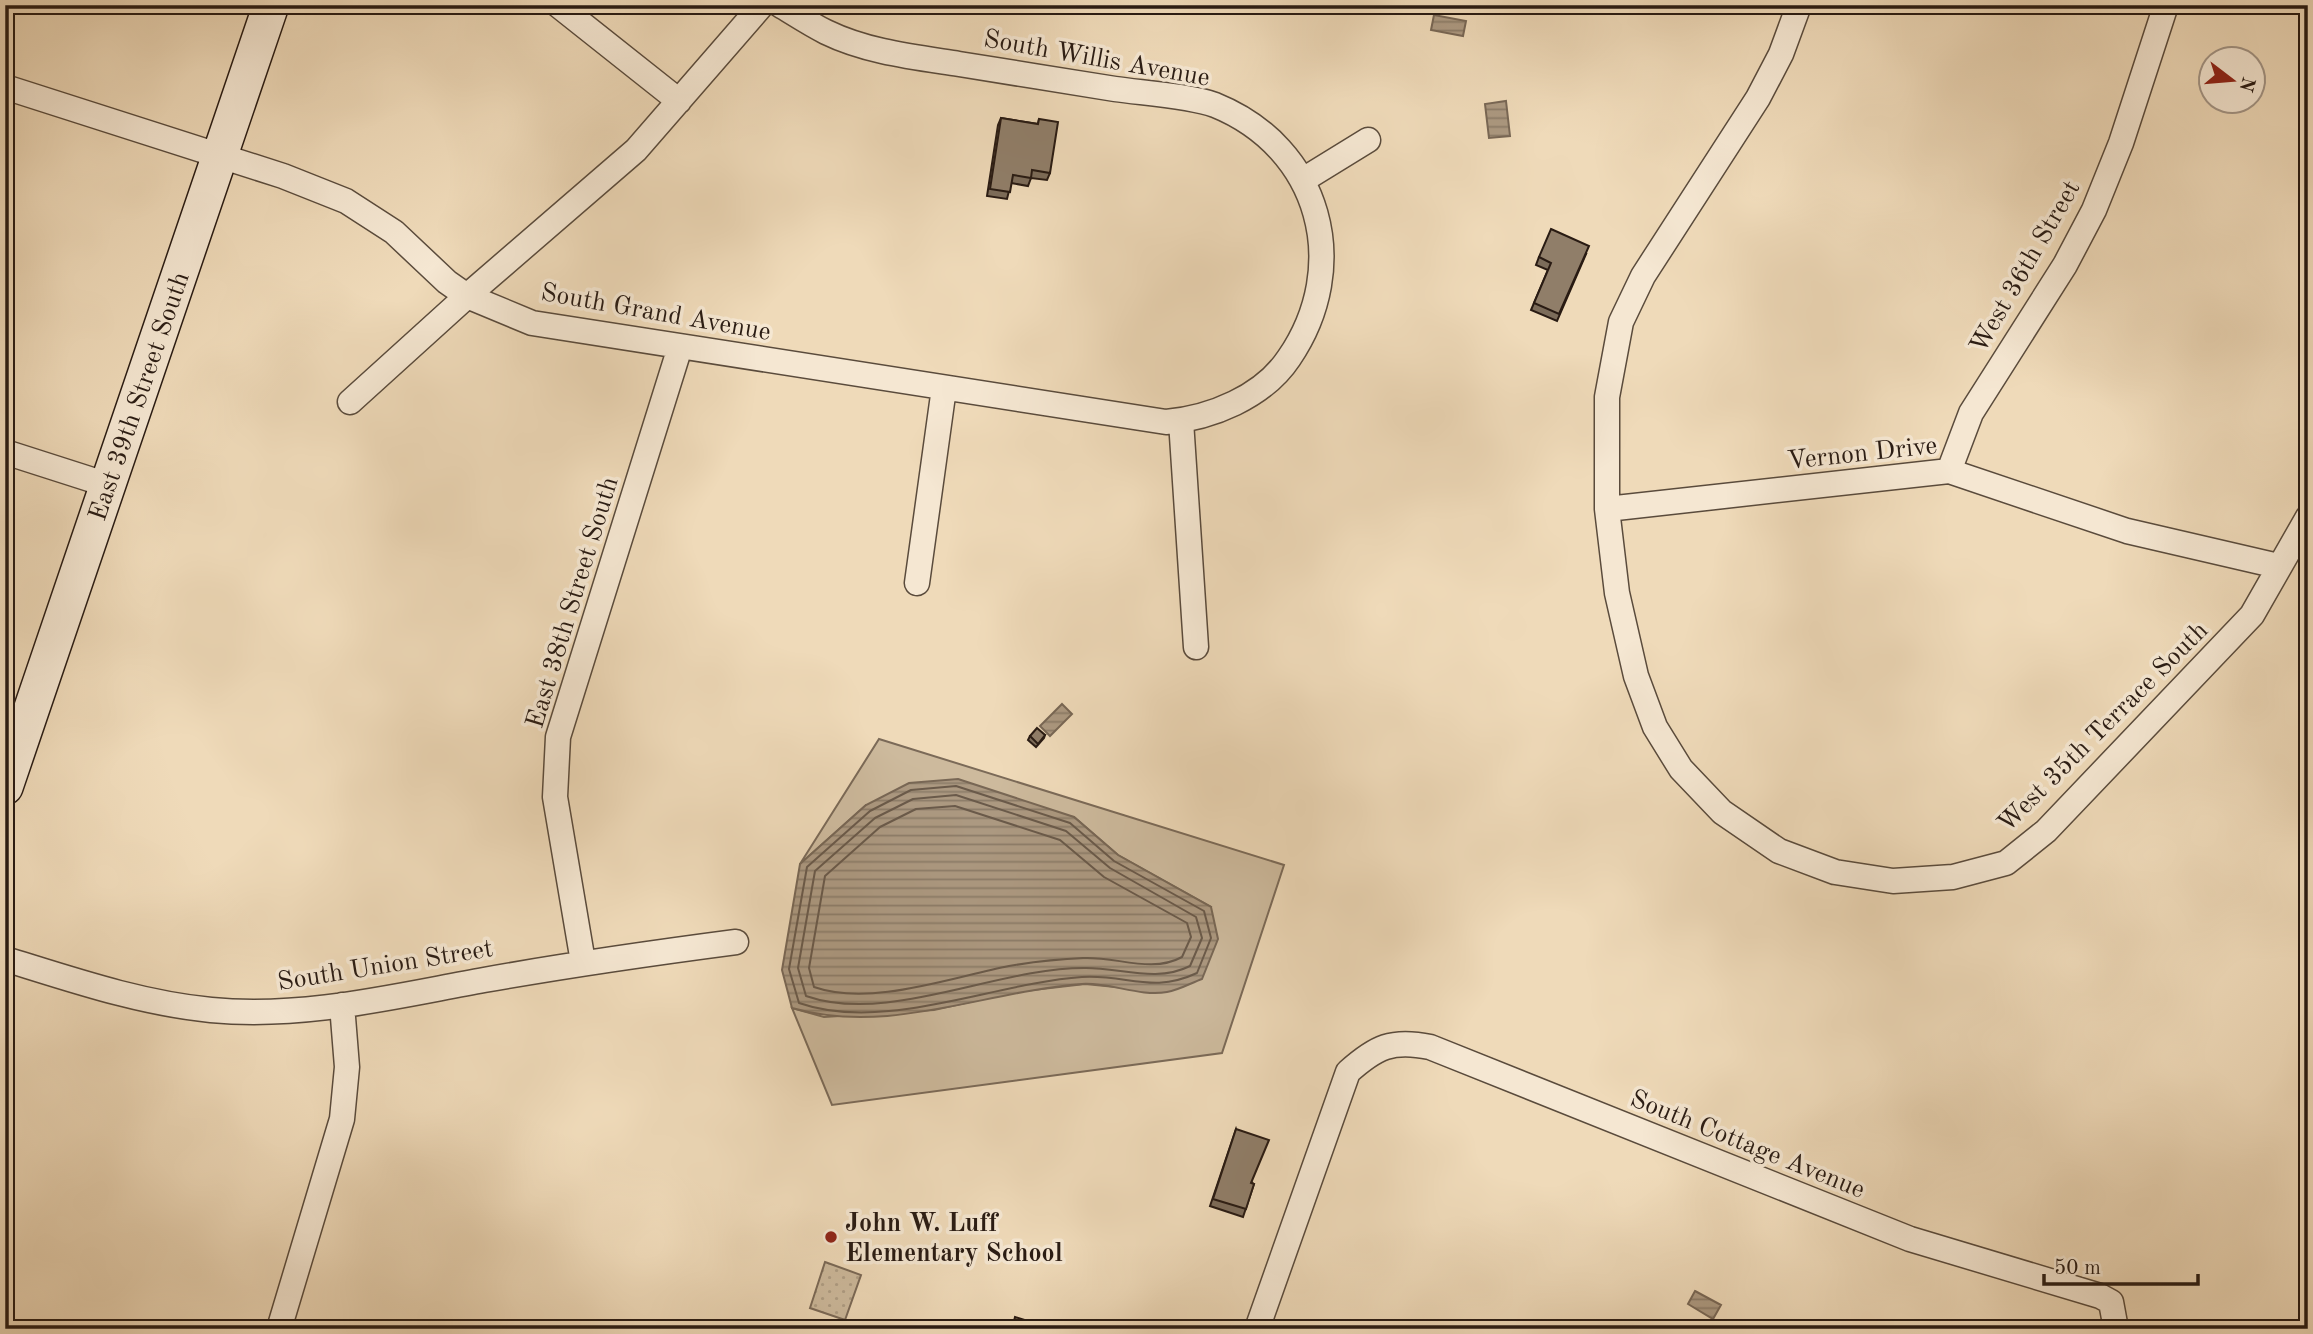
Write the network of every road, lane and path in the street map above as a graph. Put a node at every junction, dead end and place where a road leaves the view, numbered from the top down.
1 (271, 5) edge
2 (558, 5) edge
3 (762, 5) edge
4 (780, 5) edge
5 (1799, 5) edge
6 (2166, 5) edge
7 (5, 87) edge
8 (679, 101) junction
9 (1367, 140) dead end
10 (219, 157) junction
11 (1303, 180) junction
12 (467, 296) junction
13 (680, 347) junction
14 (944, 388) junction
15 (350, 402) dead end
16 (1181, 421) junction
17 (5, 452) edge
18 (1949, 471) junction
19 (108, 485) junction
20 (1607, 509) junction
21 (2308, 517) edge
22 (2278, 566) junction
23 (917, 583) dead end
24 (1196, 647) dead end
25 (5, 787) edge
26 (736, 942) dead end
27 (5, 959) edge
28 (583, 962) junction
29 (342, 1005) junction
30 (279, 1329) edge
31 (1257, 1329) edge
32 (2116, 1329) edge

1 - 10 main road, East 39th Street South
2 - 8 street
3 - 8 street
4 - 11 street, South Willis Avenue
5 - 20 street, West 35th Terrace South
6 - 18 street, West 36th Street
7 - 10 street, South Grand Avenue
8 - 12 street
9 - 11 street
10 - 12 street, South Grand Avenue
10 - 19 main road, East 39th Street South
11 - 16 street, South Willis Avenue
12 - 13 street, South Grand Avenue
12 - 15 street
13 - 14 street, South Grand Avenue
13 - 28 street, East 38th Street South
14 - 16 street, South Grand Avenue
14 - 23 street
16 - 24 street
17 - 19 street
18 - 20 street, Vernon Drive
18 - 22 street, Vernon Drive
19 - 25 main road, East 39th Street South
20 - 22 street, West 35th Terrace South
21 - 22 street, West 35th Terrace South
26 - 28 street, South Union Street
27 - 29 street, South Union Street
28 - 29 street, South Union Street
29 - 30 street
31 - 32 street, South Cottage Avenue

